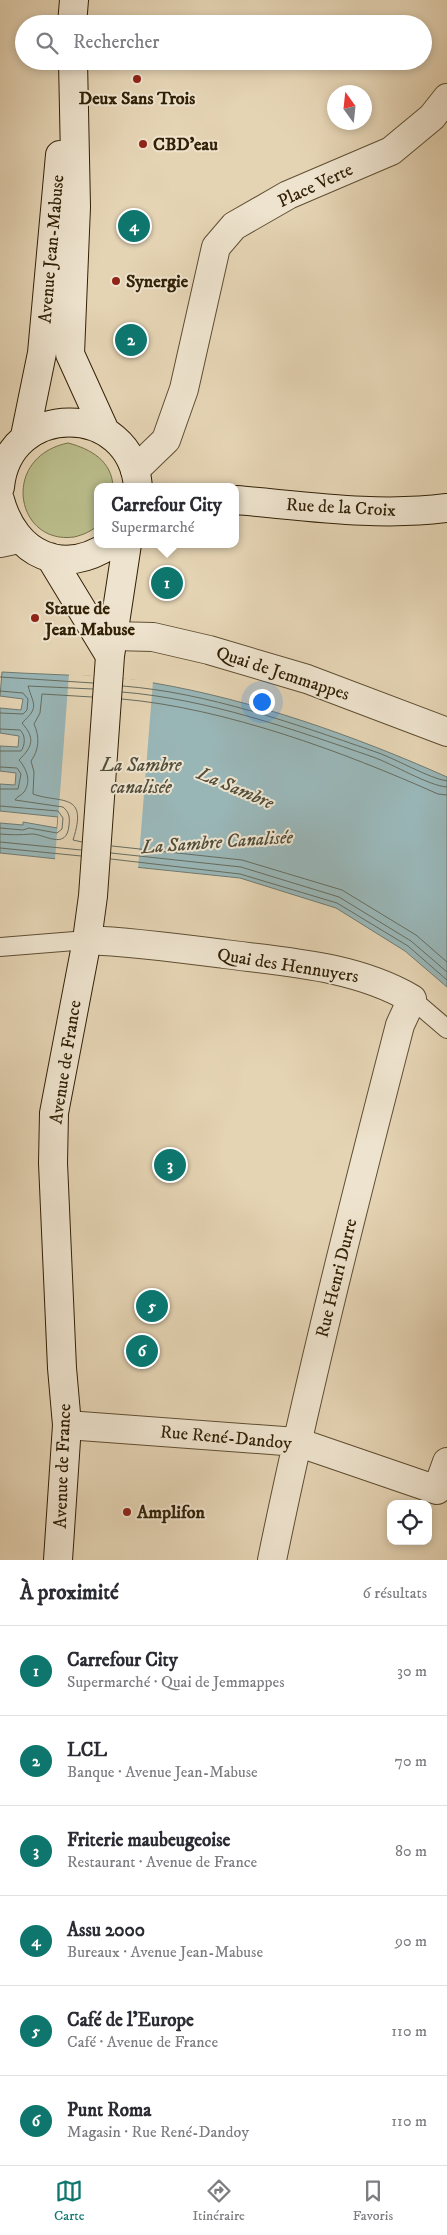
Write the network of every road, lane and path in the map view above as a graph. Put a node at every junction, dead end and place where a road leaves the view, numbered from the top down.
1 (67, 70) edge
2 (73, 70) edge
3 (447, 98) edge
4 (105, 431) junction
5 (25, 436) junction
6 (0, 478) edge
7 (137, 479) edge
8 (0, 500) edge
9 (239, 500) edge
10 (447, 508) edge
11 (9, 541) edge
12 (105, 548) edge
13 (126, 548) edge
14 (50, 557) junction
15 (111, 653) junction
16 (447, 732) edge
17 (87, 940) junction
18 (0, 947) edge
19 (412, 999) junction
20 (447, 1029) edge
21 (67, 1425) junction
22 (297, 1442) junction
23 (447, 1462) edge
24 (58, 1560) edge
25 (272, 1560) edge

1 - 5 main road, Avenue Jean-Mabuse
2 - 4 main road
3 - 7 main road, Place Verte
4 - 5 main road
4 - 7 main road
5 - 6 main road
8 - 11 main road
9 - 10 main road, Rue de la Croix
11 - 14 main road
12 - 14 main road
13 - 15 main road, Avenue de France
14 - 15 main road
15 - 16 main road, Quai de Jemmappes
15 - 17 main road, Avenue de France
17 - 18 lane
17 - 19 main road, Quai des Hennuyers
17 - 21 main road, Avenue de France
19 - 20 lane, Quai des Hennuyers
19 - 22 main road, Rue Henri Durre
21 - 22 main road, Rue René-Dandoy
21 - 24 main road, Avenue de France
22 - 23 main road, Rue René-Dandoy
22 - 25 main road, Rue Henri Durre

